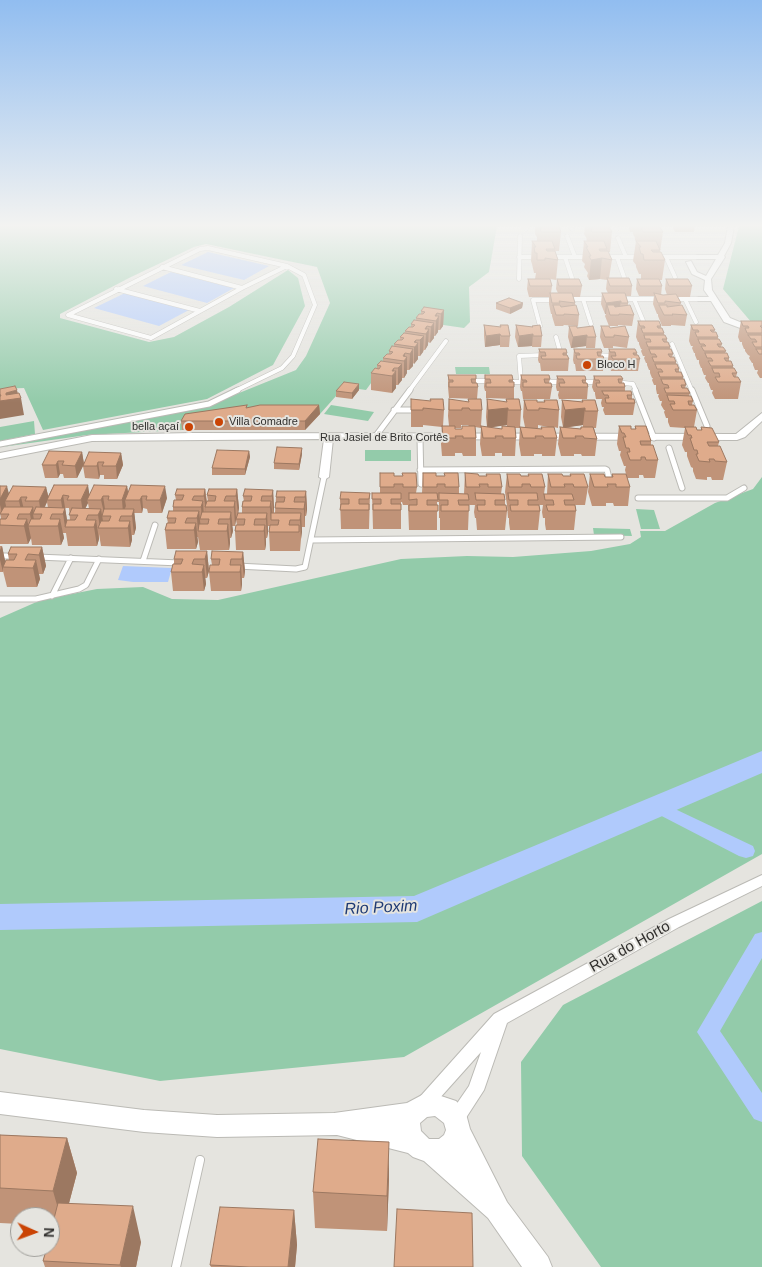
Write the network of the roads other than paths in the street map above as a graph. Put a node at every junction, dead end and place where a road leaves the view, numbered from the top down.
1 (124, 285) edge
2 (231, 285) edge
3 (248, 285) edge
4 (308, 285) edge
5 (708, 285) edge
6 (242, 288) junction
7 (116, 289) junction
8 (583, 299) junction
9 (634, 299) junction
10 (685, 299) junction
11 (699, 299) joint
12 (713, 299) junction
13 (200, 311) junction
14 (696, 322) dead end
15 (644, 323) edge
16 (591, 324) edge
17 (540, 326) edge
18 (762, 334) edge
19 (556, 337) dead end
20 (446, 341) dead end
21 (672, 344) dead end
22 (561, 355) junction
23 (571, 355) dead end
24 (590, 356) edge
25 (619, 356) edge
26 (464, 381) edge
27 (492, 381) edge
28 (502, 382) edge
29 (521, 382) junction
30 (530, 382) edge
31 (540, 382) edge
32 (569, 382) edge
33 (578, 382) edge
34 (394, 410) junction
35 (423, 410) edge
36 (762, 416) edge
37 (707, 426) joint
38 (329, 437) junction
39 (711, 437) junction
40 (375, 438) junction
41 (420, 438) junction
42 (654, 438) junction
43 (0, 444) edge
44 (669, 448) dead end
45 (0, 456) edge
46 (420, 470) junction
47 (324, 477) joint
48 (599, 483) edge
49 (434, 485) edge
50 (682, 488) dead end
51 (744, 488) dead end
52 (638, 498) dead end
53 (155, 525) dead end
54 (621, 537) dead end
55 (312, 540) junction
56 (0, 556) edge
57 (18, 556) edge
58 (27, 557) edge
59 (71, 558) junction
60 (99, 559) junction
61 (142, 561) junction
62 (190, 564) edge
63 (229, 566) edge
64 (52, 596) junction
65 (0, 598) edge
66 (762, 880) edge
67 (500, 1020) junction
68 (0, 1103) edge
69 (417, 1110) junction
70 (334, 1124) junction
71 (457, 1124) junction
72 (423, 1148) junction
73 (200, 1160) dead end
74 (498, 1211) junction
75 (176, 1267) edge
76 (538, 1267) edge

1 - 7 lane
2 - 6 lane
3 - 6 lane
4 - 43 lane
5 - 12 street
6 - 13 lane
7 - 13 lane
7 - 13 lane
8 - 9 lane
8 - 16 lane
8 - 17 lane
9 - 10 lane
9 - 15 lane
10 - 11 lane
10 - 14 lane
11 - 12 street
12 - 18 street
19 - 22 lane
20 - 34 lane
21 - 37 lane
22 - 23 lane
22 - 29 lane
24 - 25 lane
26 - 27 lane
28 - 29 lane
29 - 30 lane
31 - 32 lane
33 - 42 lane
34 - 35 lane
34 - 40 lane
36 - 39 street, Rua Jasiel de Brito Cortês
37 - 39 street
38 - 40 street, Rua Jasiel de Brito Cortês
38 - 45 street, Rua Jasiel de Brito Cortês
38 - 47 street
39 - 42 street, Rua Jasiel de Brito Cortês
40 - 41 street, Rua Jasiel de Brito Cortês
41 - 42 street, Rua Jasiel de Brito Cortês
41 - 46 lane
44 - 50 lane
46 - 48 lane
46 - 49 lane
47 - 55 lane
51 - 52 lane
53 - 61 lane
54 - 55 lane
55 - 63 lane
56 - 57 lane
58 - 59 lane
59 - 60 lane
59 - 64 lane
60 - 61 lane
60 - 64 lane
61 - 62 lane
64 - 65 lane
66 - 67 street, Rua do Horto
67 - 69 street, Rua do Horto
67 - 71 street
68 - 70 street
69 - 70 street
69 - 71 street
69 - 72 street
70 - 72 street
71 - 72 street
71 - 74 street
72 - 74 street
73 - 75 lane
74 - 76 street

